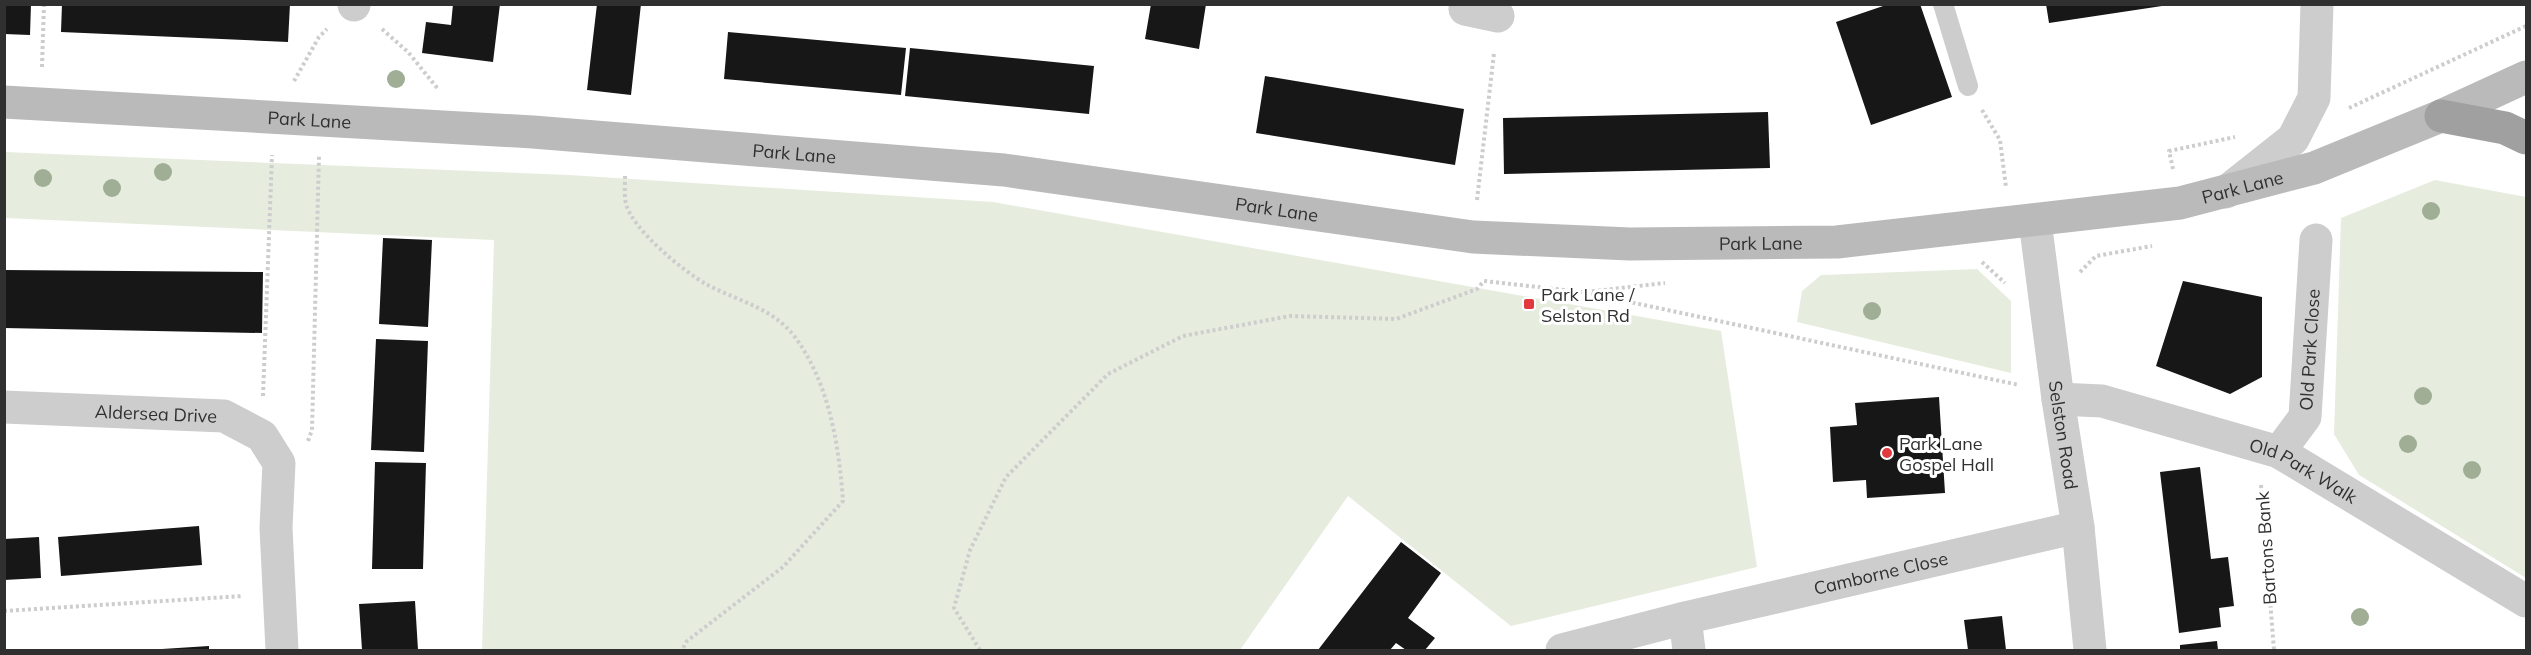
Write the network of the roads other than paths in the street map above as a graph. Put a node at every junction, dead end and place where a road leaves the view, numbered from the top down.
1 (1466, 4) edge
2 (1943, 4) edge
3 (2317, 4) edge
4 (1498, 16) road end
5 (2526, 77) edge
6 (1968, 86) road end
7 (4, 102) edge
8 (2441, 116) junction
9 (2526, 138) edge
10 (2225, 193) junction
11 (2024, 222) junction
12 (2316, 240) dead end
13 (2058, 399) junction
14 (4, 407) edge
15 (2279, 452) junction
16 (2078, 527) junction
17 (2526, 601) edge
18 (1685, 618) junction
19 (282, 651) edge
20 (1562, 651) edge
21 (1689, 651) edge
22 (2090, 651) edge

1 - 4 street
2 - 6 lane
3 - 10 street
5 - 8 main road, Park Lane
7 - 11 main road, Park Lane
8 - 9 highway
8 - 10 main road, Park Lane
10 - 11 main road, Park Lane
11 - 13 street, Selston Road
12 - 15 street, Old Park Close
13 - 15 street, Old Park Walk
13 - 16 street, Selston Road
14 - 19 street, Aldersea Drive
15 - 17 street, Old Park Walk
16 - 18 street, Camborne Close
16 - 22 street, Selston Road
18 - 20 street, Camborne Close
18 - 21 street

